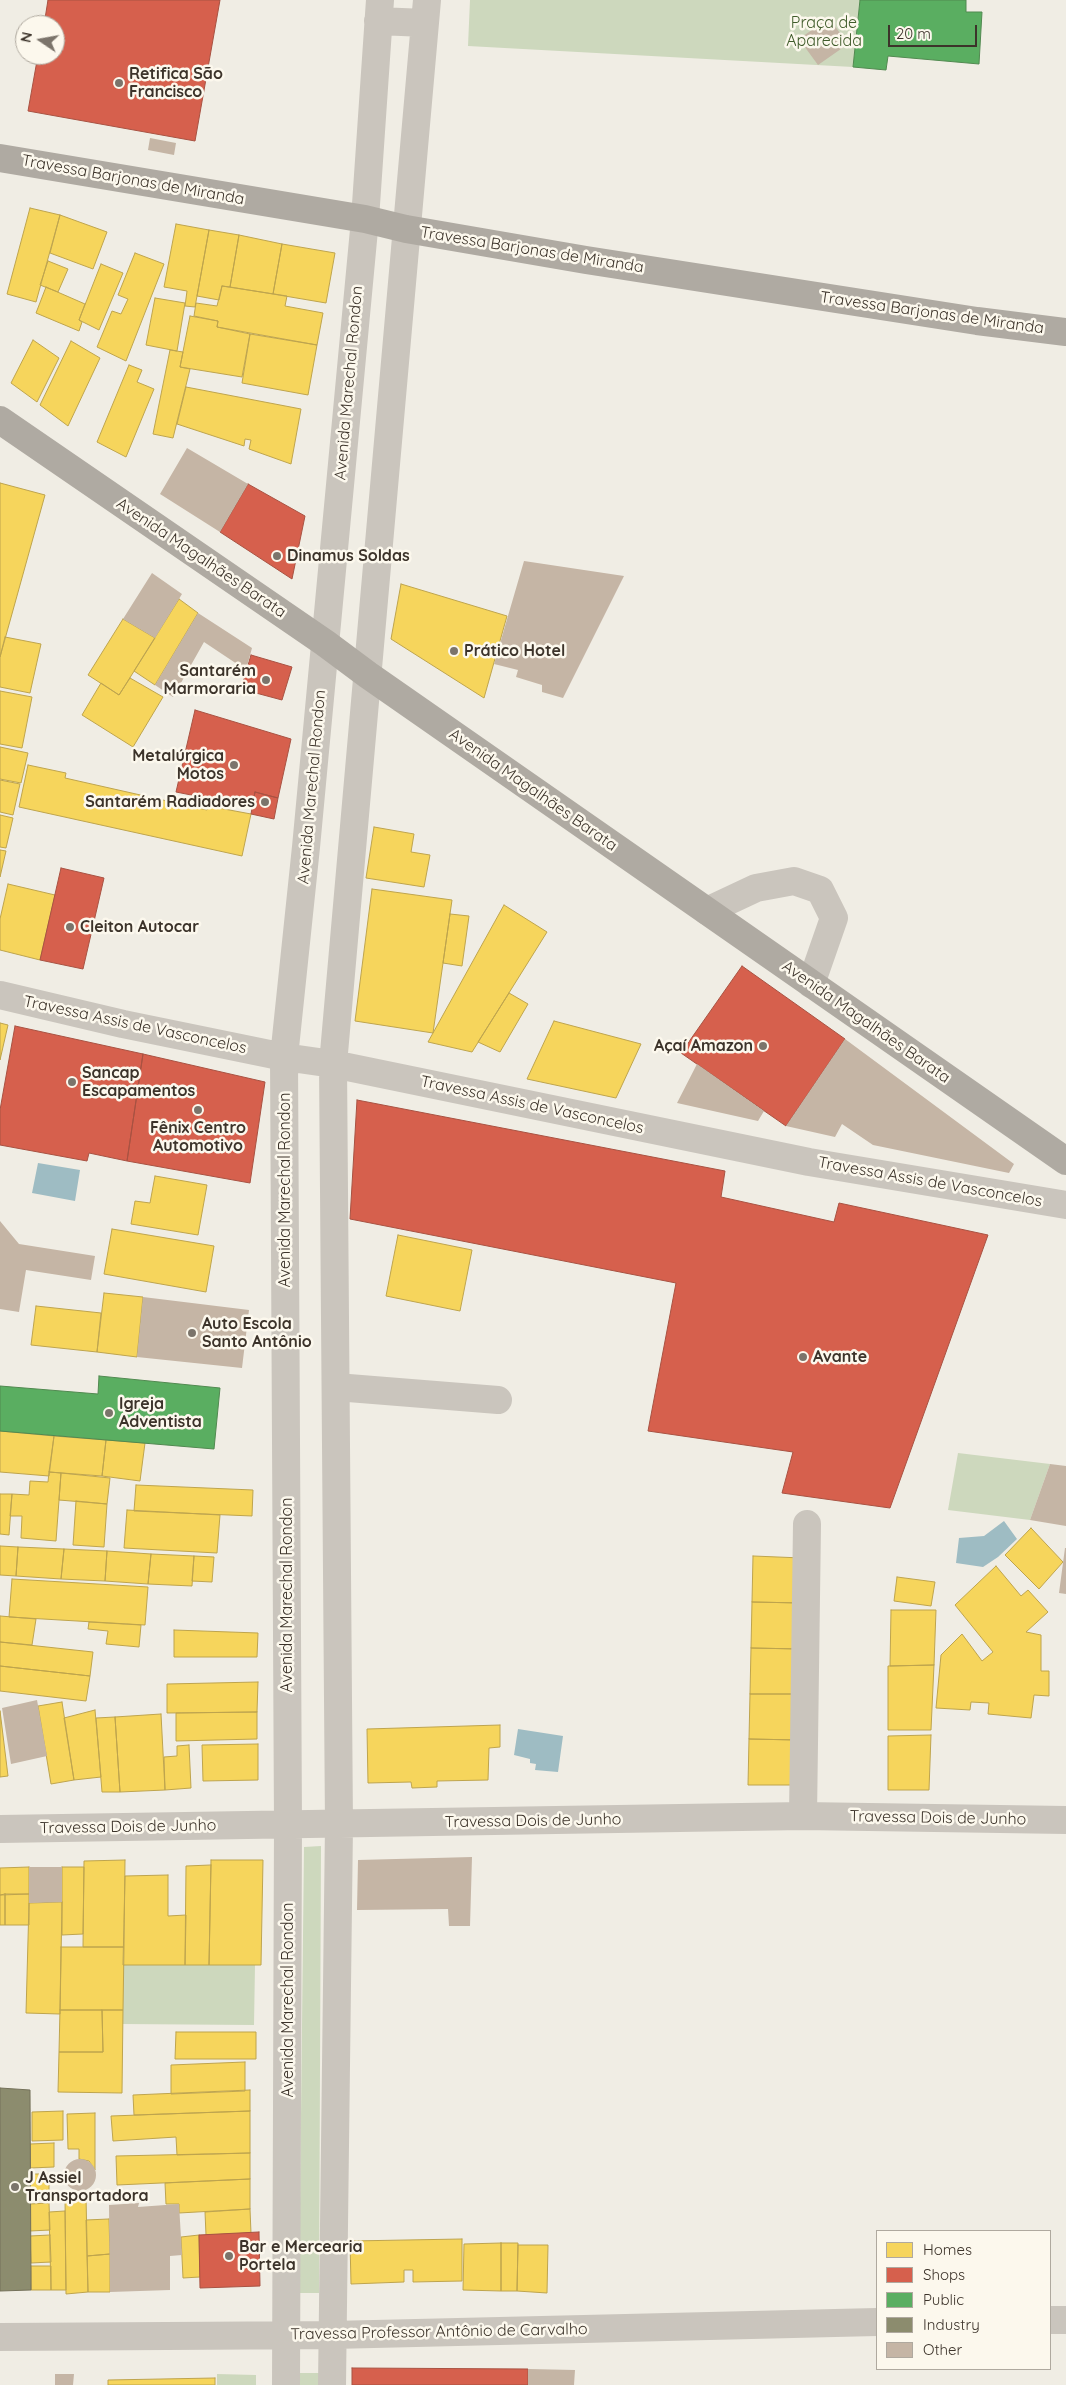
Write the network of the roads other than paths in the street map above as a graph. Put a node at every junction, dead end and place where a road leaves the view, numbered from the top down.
1 (379, 10) edge
2 (426, 12) edge
3 (0, 158) edge
4 (365, 220) junction
5 (406, 229) junction
6 (1066, 332) edge
7 (0, 420) edge
8 (325, 643) junction
9 (368, 675) junction
10 (707, 911) junction
11 (811, 984) junction
12 (0, 995) edge
13 (284, 1057) junction
14 (333, 1064) junction
15 (1066, 1161) edge
16 (1066, 1205) edge
17 (336, 1387) junction
18 (498, 1400) dead end
19 (807, 1524) dead end
20 (802, 1816) junction
21 (1066, 1820) edge
22 (288, 1824) junction
23 (339, 1825) junction
24 (0, 1829) edge
25 (1051, 2320) edge
26 (1066, 2320) edge
27 (876, 2322) edge
28 (332, 2335) junction
29 (287, 2336) junction
30 (0, 2337) edge
31 (286, 2385) edge
32 (332, 2385) edge

1 - 2 street
1 - 4 street, Avenida Marechal Rondon
2 - 5 street
3 - 4 main road, Travessa Barjonas de Miranda
4 - 5 main road, Travessa Barjonas de Miranda
4 - 8 street, Avenida Marechal Rondon
5 - 6 main road, Travessa Barjonas de Miranda
5 - 9 street
7 - 8 main road, Avenida Magalhães Barata
8 - 9 main road, Avenida Magalhães Barata
8 - 13 street, Avenida Marechal Rondon
9 - 10 main road, Avenida Magalhães Barata
9 - 14 street
10 - 11 main road, Avenida Magalhães Barata
10 - 11 street
11 - 15 main road, Avenida Magalhães Barata
12 - 13 street, Travessa Assis de Vasconcelos
13 - 14 street, Travessa Assis de Vasconcelos
13 - 22 street, Avenida Marechal Rondon
14 - 16 street, Travessa Assis de Vasconcelos
14 - 17 street
17 - 18 street
17 - 23 street
19 - 20 street
20 - 21 street, Travessa Dois de Junho
20 - 23 street, Travessa Dois de Junho
22 - 23 street, Travessa Dois de Junho
22 - 24 street, Travessa Dois de Junho
22 - 29 street, Avenida Marechal Rondon
23 - 28 street
25 - 26 street
27 - 28 street, Travessa Professor Antônio de Carvalho
28 - 29 street, Travessa Professor Antônio de Carvalho
28 - 32 street
29 - 30 street, Travessa Professor Antônio de Carvalho
29 - 31 street, Avenida Marechal Rondon

